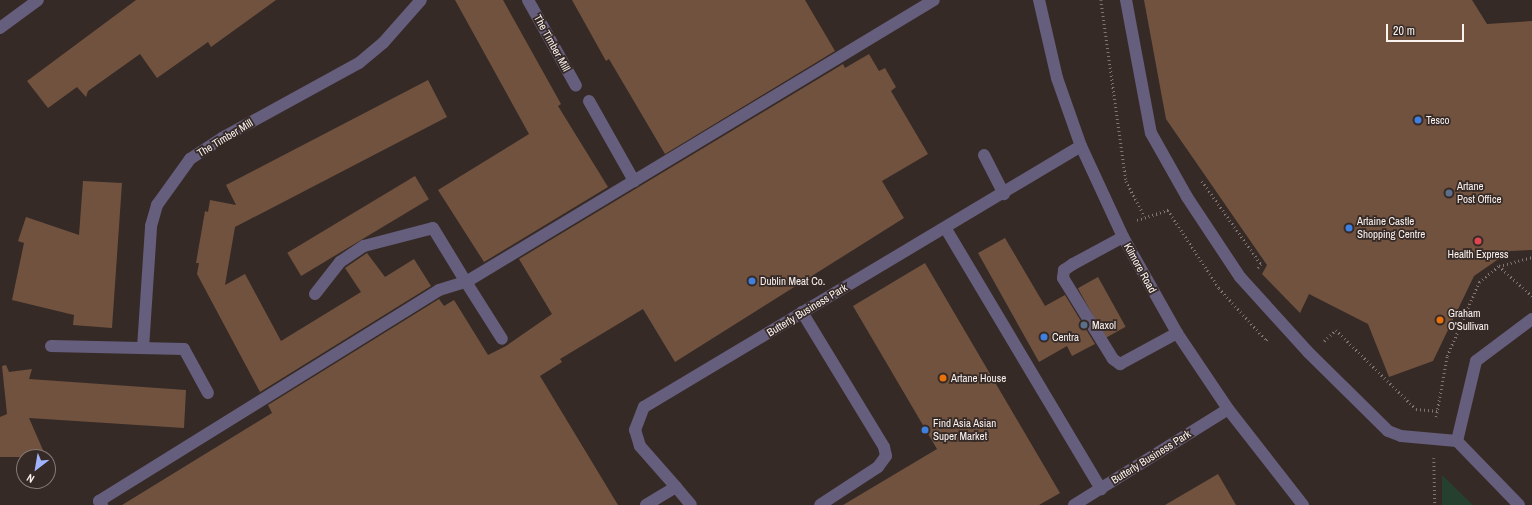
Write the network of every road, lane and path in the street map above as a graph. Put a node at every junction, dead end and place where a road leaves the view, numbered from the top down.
1 (38, 0) edge
2 (421, 0) edge
3 (528, 0) edge
4 (934, 0) edge
5 (1039, 0) edge
6 (1101, 0) edge
7 (1126, 0) edge
8 (0, 28) edge
9 (576, 86) dead end
10 (588, 101) dead end
11 (1081, 146) junction
12 (984, 155) dead end
13 (1198, 174) dead end
14 (634, 181) junction
15 (1004, 194) junction
16 (1145, 216) junction
17 (946, 229) junction
18 (1123, 237) junction
19 (1532, 257) edge
20 (1499, 266) junction
21 (1256, 271) dead end
22 (466, 282) junction
23 (315, 294) dead end
24 (1532, 296) edge
25 (802, 312) junction
26 (1532, 319) edge
27 (1283, 324) junction
28 (1177, 333) junction
29 (1317, 337) dead end
30 (502, 339) dead end
31 (51, 346) dead end
32 (143, 348) junction
33 (208, 393) dead end
34 (1228, 409) junction
35 (1438, 411) junction
36 (1436, 417) dead end
37 (1457, 441) junction
38 (1434, 456) dead end
39 (676, 487) junction
40 (1101, 489) junction
41 (102, 505) edge
42 (646, 505) edge
43 (691, 505) edge
44 (820, 505) edge
45 (1074, 505) edge
46 (1303, 505) edge
47 (1435, 505) edge
48 (1519, 505) edge

1 - 8 street
2 - 32 street, The Timber Mill
3 - 9 street, The Timber Mill
4 - 14 street
5 - 11 street, Kilmore Road
6 - 16 path
7 - 27 street
10 - 14 street
11 - 15 street, Butterly Business Park
11 - 18 street, Kilmore Road
12 - 15 street
13 - 21 path
14 - 22 street
15 - 17 street, Butterly Business Park
16 - 18 path
16 - 27 path
17 - 25 street, Butterly Business Park
17 - 40 street
18 - 28 street, Kilmore Road
18 - 28 street
19 - 20 path
20 - 24 path
20 - 35 path
22 - 23 street
22 - 30 street
22 - 41 street
25 - 39 street, Butterly Business Park
25 - 44 street
26 - 37 street
27 - 37 street
28 - 34 street, Kilmore Road
29 - 35 path
31 - 32 street
32 - 33 street
34 - 40 street, Butterly Business Park
34 - 46 street, Kilmore Road
35 - 36 path
37 - 48 street
38 - 47 path
39 - 42 street
39 - 43 street, Butterly Business Park
40 - 45 street, Butterly Business Park

